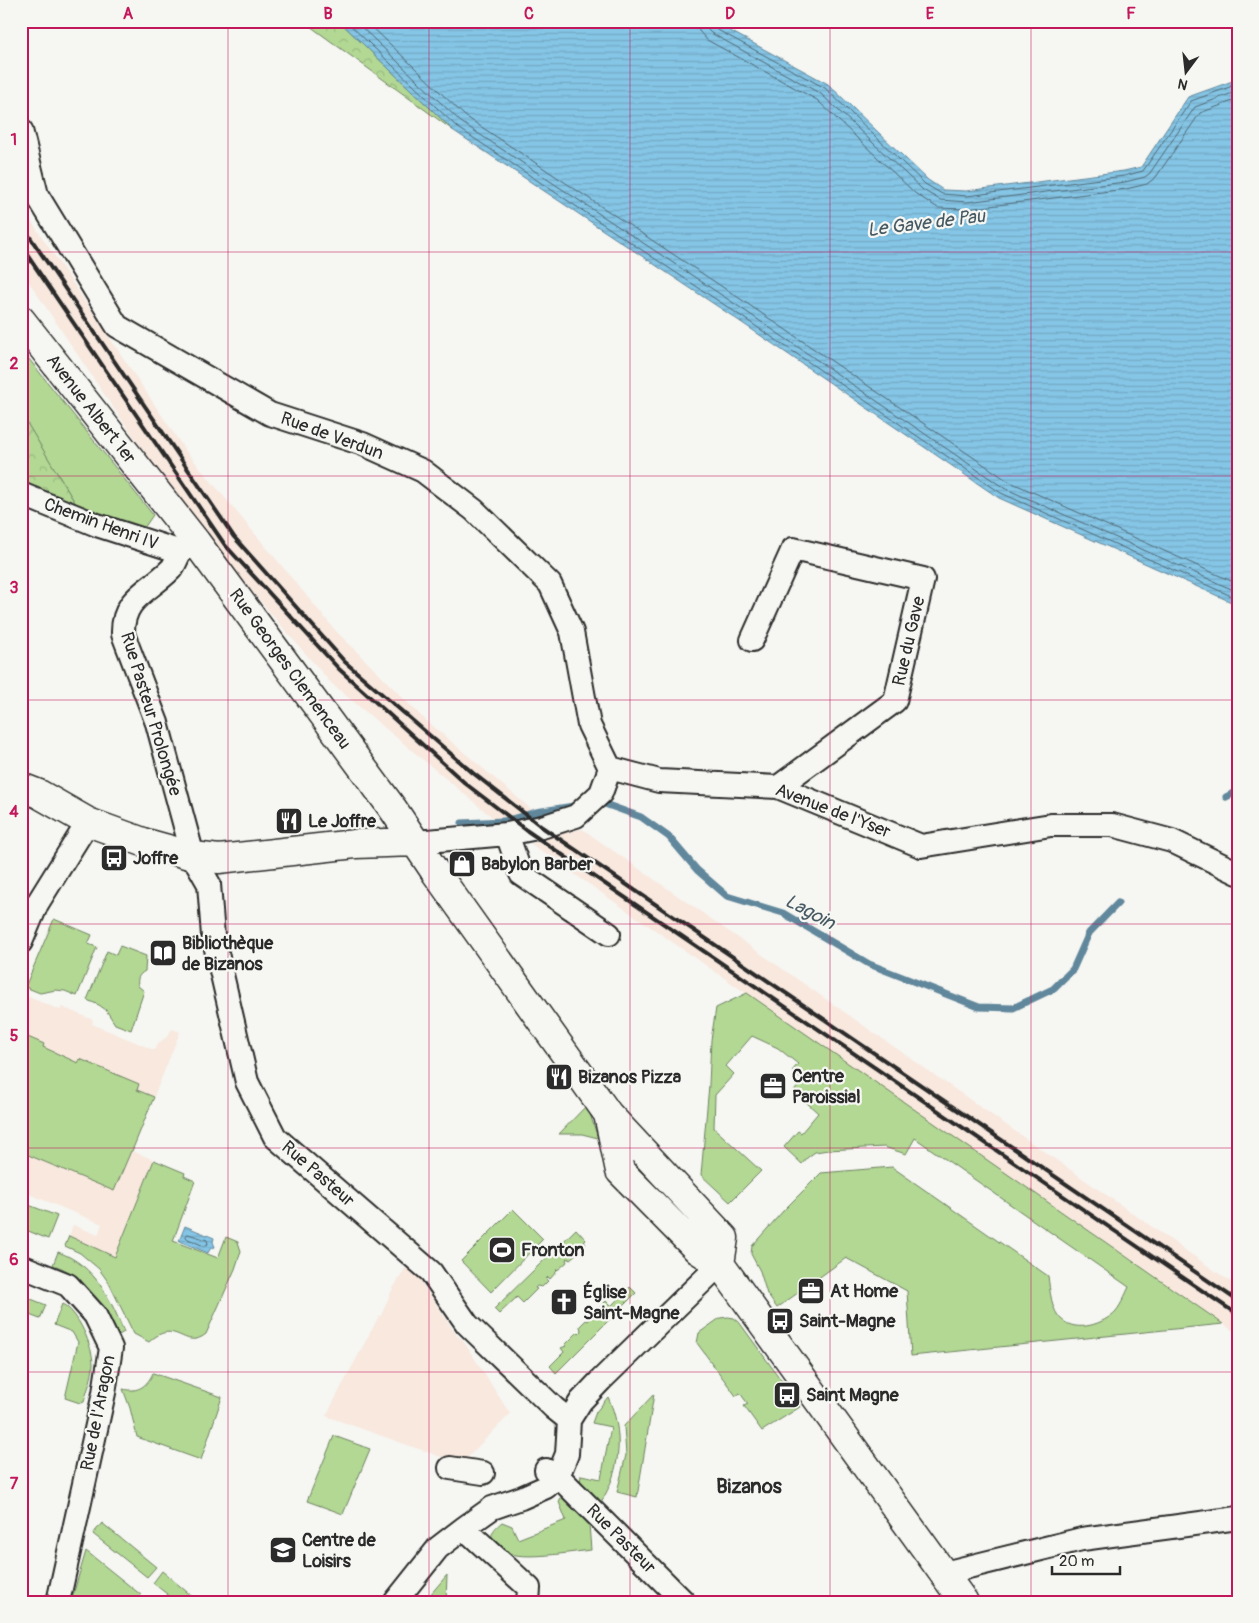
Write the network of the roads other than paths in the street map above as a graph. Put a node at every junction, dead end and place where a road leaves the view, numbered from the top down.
1 (21, 130) edge
2 (21, 320) edge
3 (21, 494) edge
4 (161, 497) joint
5 (189, 547) junction
6 (752, 640) dead end
7 (610, 768) junction
8 (21, 787) edge
9 (778, 787) junction
10 (88, 822) junction
11 (507, 834) junction
12 (416, 842) junction
13 (193, 856) junction
14 (1238, 873) edge
15 (609, 934) dead end
16 (21, 942) edge
17 (720, 1264) junction
18 (21, 1266) edge
19 (570, 1420) junction
20 (450, 1468) dead end
21 (483, 1472) dead end
22 (551, 1472) junction
23 (1238, 1518) edge
24 (464, 1528) junction
25 (944, 1573) junction
26 (58, 1602) edge
27 (395, 1602) edge
28 (528, 1602) edge
29 (684, 1602) edge
30 (964, 1602) edge

1 - 7 street, Rue de Verdun
2 - 4 main road, Avenue Albert 1er
3 - 5 street, Chemin Henri IV
4 - 5 main road, Rue Georges Clemenceau
5 - 12 main road, Rue Georges Clemenceau
5 - 13 street, Rue Pasteur Prolongée
6 - 9 street, Rue du Gave
7 - 9 street, Avenue de l'Yser
7 - 11 street
8 - 10 main road
9 - 14 street, Avenue de l'Yser
10 - 13 main road
10 - 16 street
11 - 12 street
11 - 15 street
12 - 13 main road
12 - 17 main road, Rue Georges Clemenceau
13 - 19 street, Rue Pasteur
17 - 19 street
17 - 25 main road
18 - 26 street, Rue de l'Aragon
19 - 22 street
20 - 21 street
22 - 24 street
22 - 29 street, Rue Pasteur
23 - 25 street
24 - 27 street
24 - 28 street
25 - 30 main road

